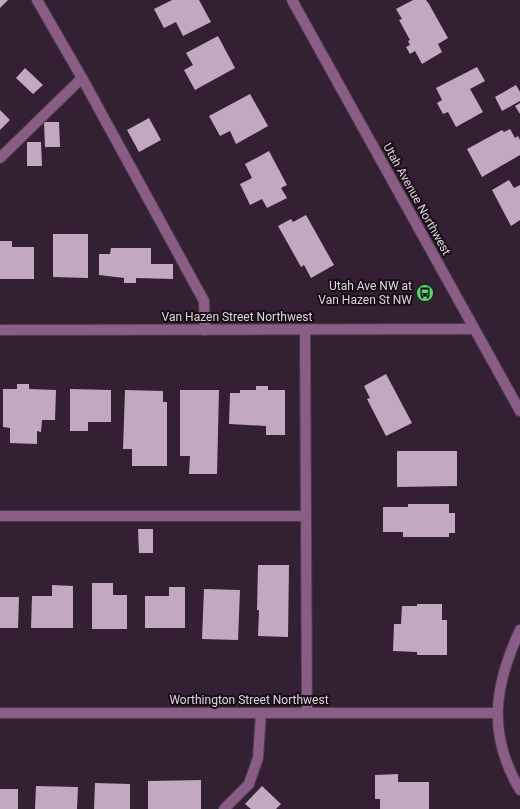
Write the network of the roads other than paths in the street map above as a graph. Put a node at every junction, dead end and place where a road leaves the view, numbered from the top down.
1 (37, 0) edge
2 (292, 0) edge
3 (82, 78) junction
4 (0, 158) edge
5 (474, 329) junction
6 (0, 330) edge
7 (205, 330) junction
8 (305, 330) junction
9 (520, 411) edge
10 (0, 516) edge
11 (306, 516) junction
12 (520, 630) edge
13 (0, 713) edge
14 (261, 713) junction
15 (307, 713) junction
16 (497, 713) junction
17 (520, 790) edge
18 (224, 809) edge

1 - 3 street
2 - 5 street, Utah Avenue Northwest
3 - 4 street
3 - 7 street
5 - 8 street, Van Hazen Street Northwest
5 - 9 street, Utah Avenue Northwest
6 - 7 street, Van Hazen Street Northwest
7 - 8 street, Van Hazen Street Northwest
8 - 11 street
10 - 11 street
11 - 15 street
12 - 16 street
13 - 14 street, Worthington Street Northwest
14 - 15 street, Worthington Street Northwest
14 - 18 street
15 - 16 street, Worthington Street Northwest
16 - 17 street

